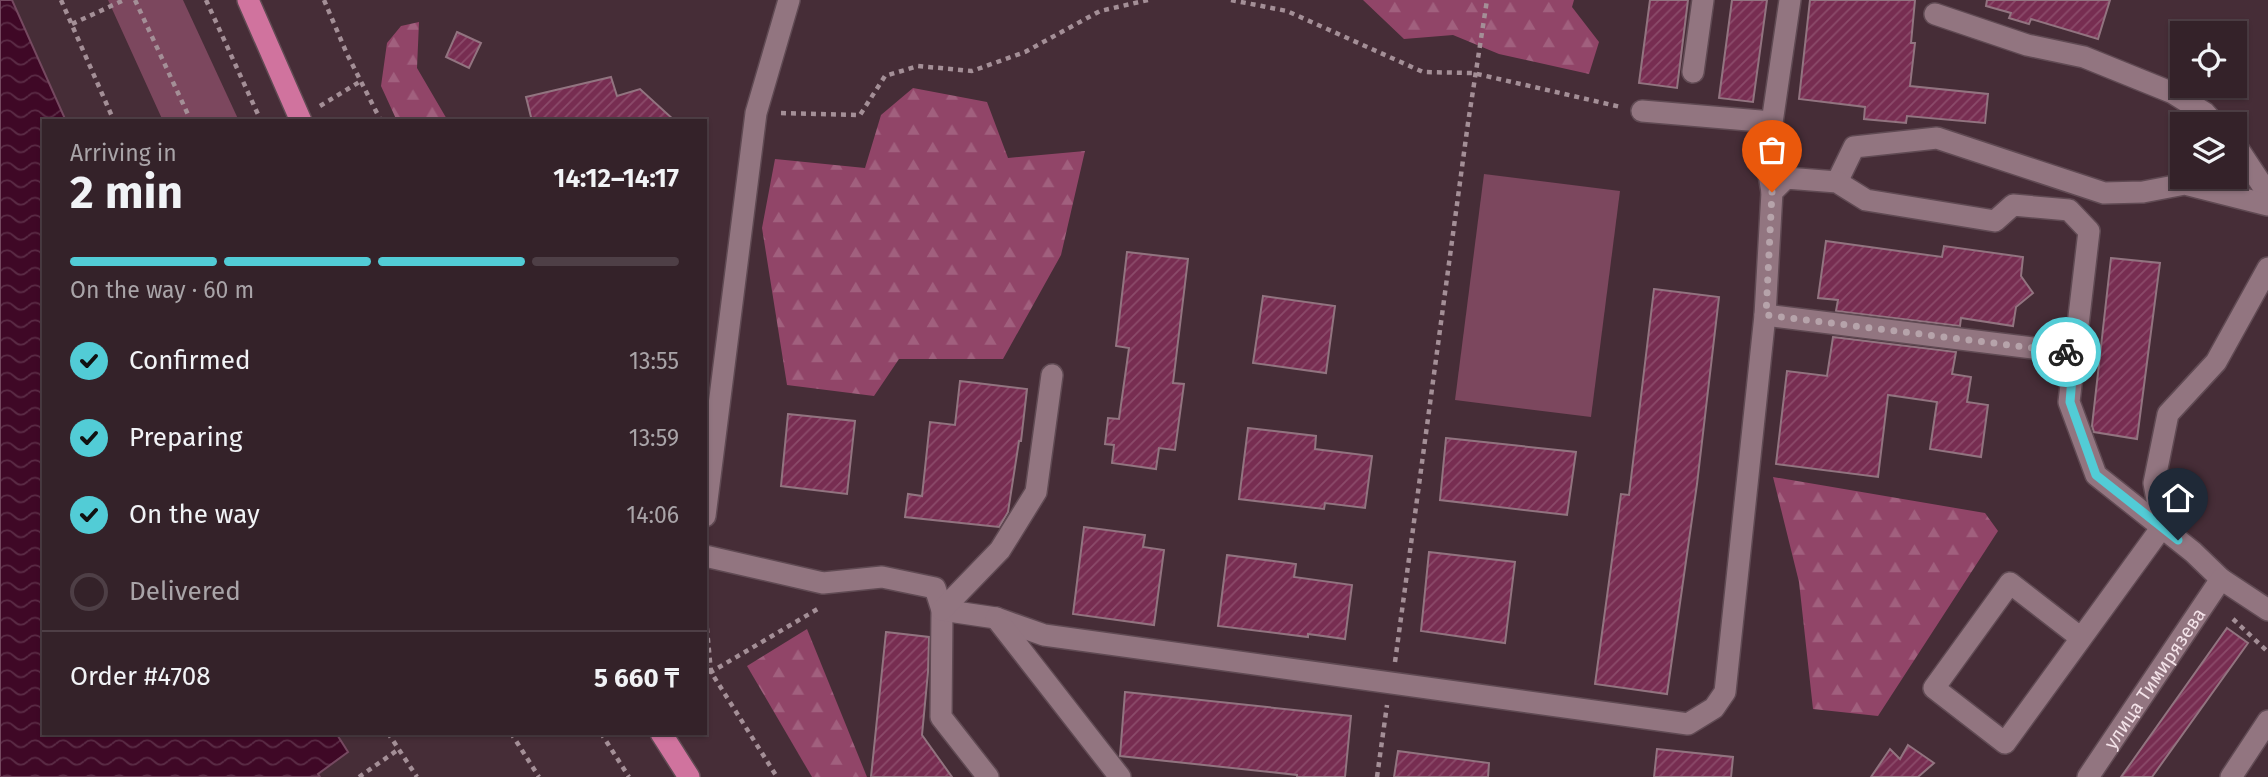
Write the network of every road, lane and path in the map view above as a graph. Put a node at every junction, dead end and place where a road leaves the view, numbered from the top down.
1 (61, 0) edge
2 (124, 0) edge
3 (135, 0) edge
4 (206, 0) edge
5 (248, 0) edge
6 (324, 0) edge
7 (789, 0) edge
8 (1148, 0) edge
9 (1231, 0) edge
10 (1487, 0) edge
11 (1703, 0) edge
12 (1790, 0) edge
13 (1936, 15) dead end
14 (72, 24) junction
15 (1693, 72) dead end
16 (1475, 74) junction
17 (361, 81) junction
18 (1642, 111) joint
19 (2203, 112) edge
20 (756, 113) junction
21 (113, 119) edge
22 (188, 119) edge
23 (260, 119) edge
24 (300, 119) edge
25 (302, 119) edge
26 (380, 119) edge
27 (1772, 122) junction
28 (2247, 162) edge
29 (1837, 182) junction
30 (1772, 192) junction
31 (2268, 194) edge
32 (2268, 205) edge
33 (2268, 268) edge
34 (1766, 315) junction
35 (2074, 353) junction
36 (1052, 374) dead end
37 (707, 500) edge
38 (2162, 527) junction
39 (707, 556) edge
40 (2221, 579) junction
41 (831, 602) dead end
42 (942, 610) junction
43 (2268, 610) edge
44 (996, 618) junction
45 (707, 629) edge
46 (2081, 638) junction
47 (707, 665) edge
48 (711, 672) junction
49 (1390, 683) junction
50 (2268, 721) edge
51 (389, 735) edge
52 (512, 735) edge
53 (602, 735) edge
54 (662, 735) edge
55 (399, 749) junction
56 (359, 777) edge
57 (417, 777) edge
58 (539, 777) edge
59 (629, 777) edge
60 (688, 777) edge
61 (777, 777) edge
62 (988, 777) edge
63 (1120, 777) edge
64 (1377, 777) edge
65 (2088, 777) edge
66 (2231, 777) edge

1 - 14 path
2 - 14 path
3 - 22 path
4 - 23 path
5 - 24 main road
6 - 17 path
7 - 20 street
8 - 20 path
9 - 16 path
10 - 16 path
11 - 15 street
12 - 27 street
13 - 19 street
14 - 21 path
16 - 18 path
16 - 49 path
17 - 25 path
17 - 26 path
18 - 27 street
20 - 37 street
27 - 30 street
28 - 31 street
29 - 30 street
29 - 32 street
29 - 35 street
30 - 34 street
33 - 38 street
34 - 35 street
34 - 49 street
35 - 38 street
36 - 42 street
38 - 40 street
38 - 46 street
39 - 42 street
40 - 43 street
40 - 65 street, улица Тимирязева
41 - 48 path
42 - 44 street
42 - 62 street
44 - 49 street
44 - 63 street
45 - 48 path
46 - 46 street
47 - 48 path
48 - 61 path
49 - 64 path
50 - 66 street
51 - 55 path
52 - 58 path
53 - 59 path
54 - 60 main road
55 - 56 path
55 - 57 path

